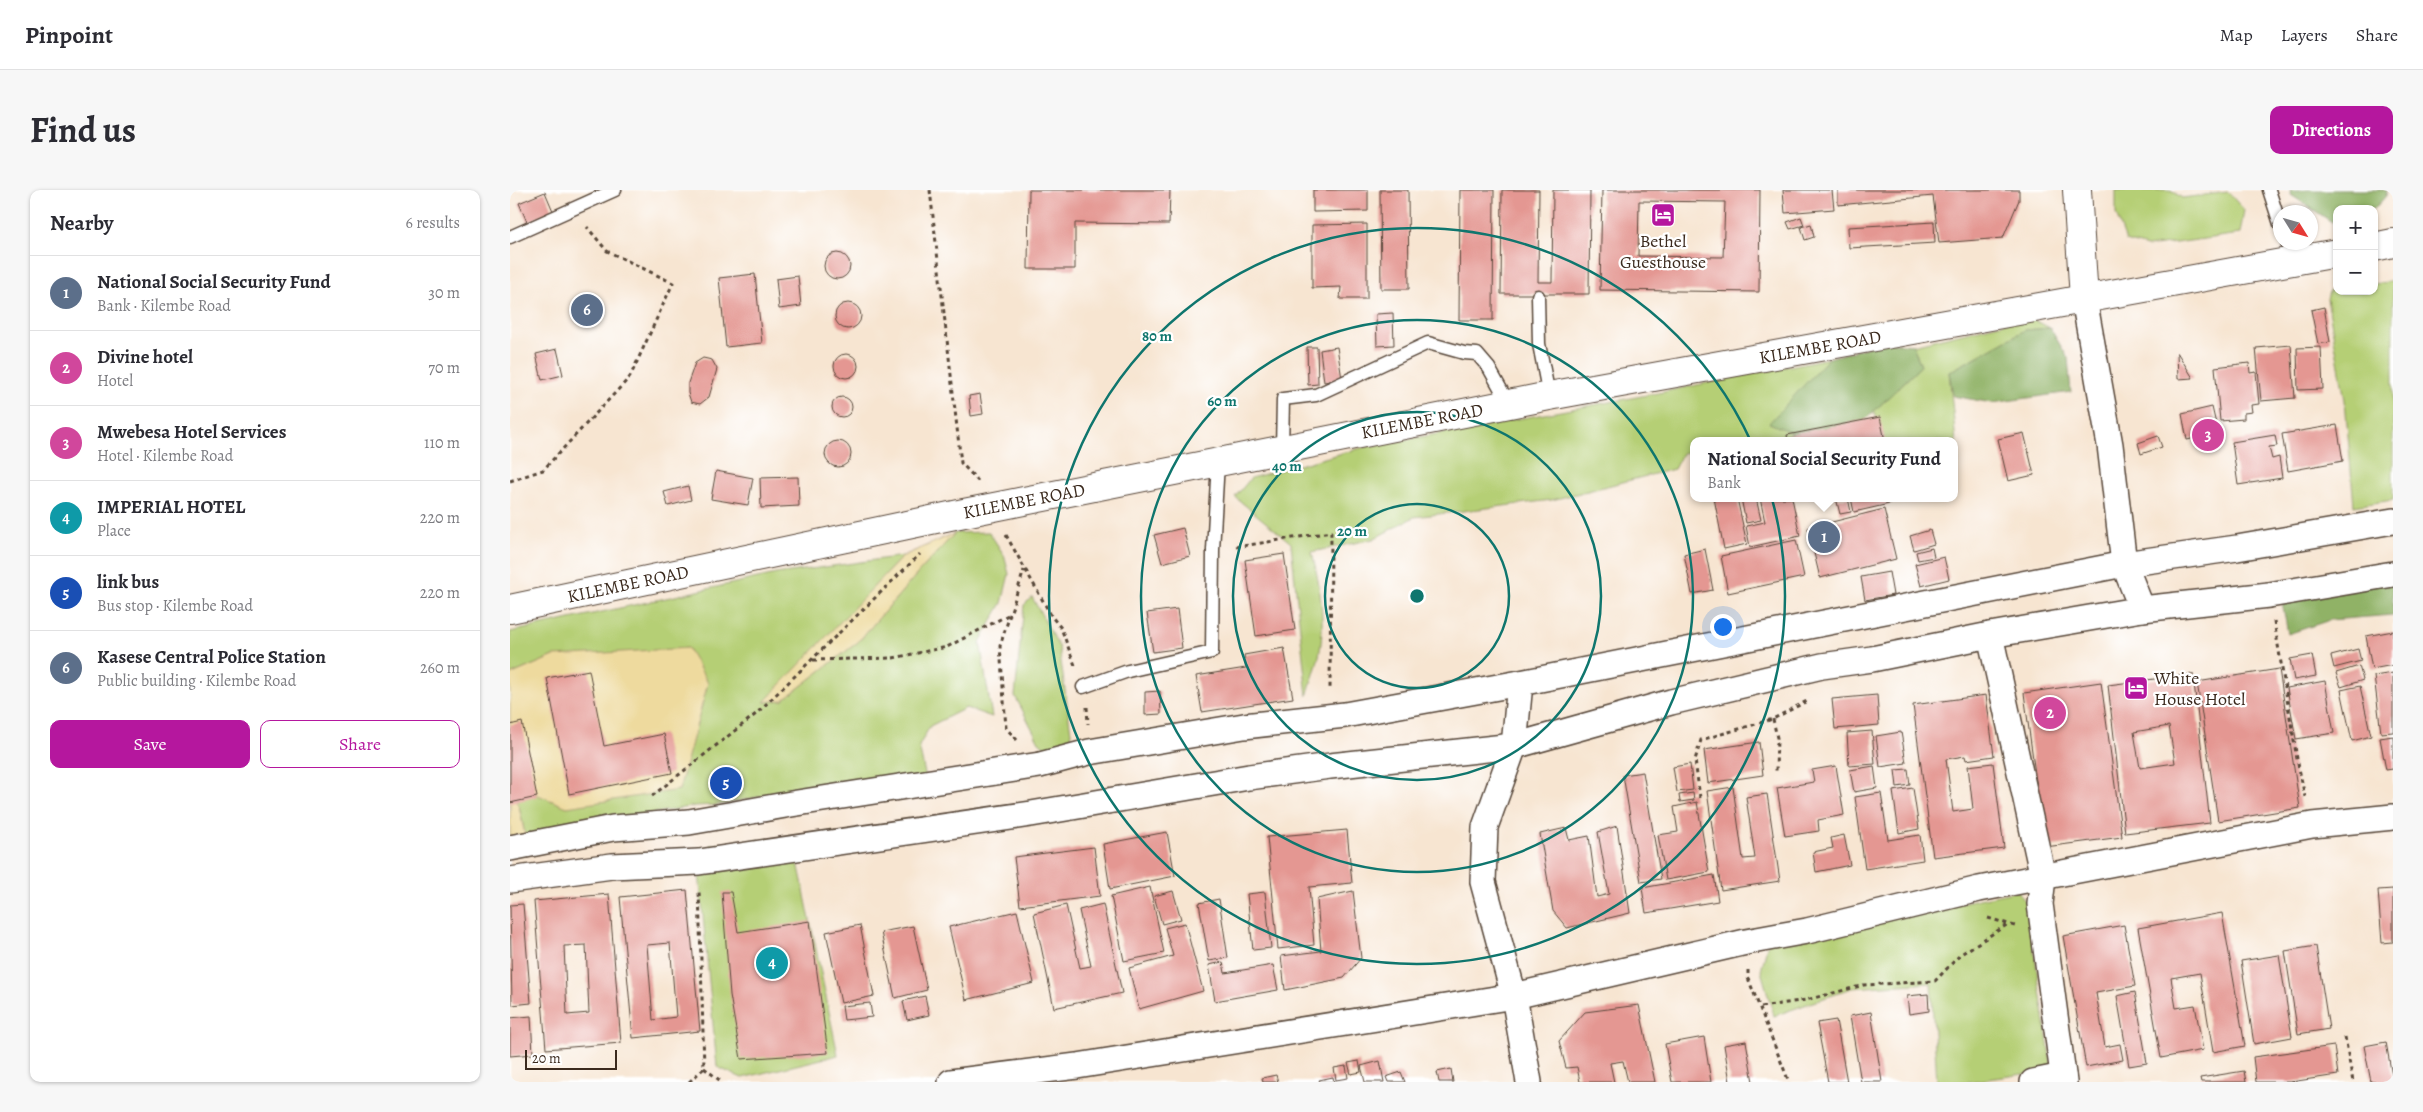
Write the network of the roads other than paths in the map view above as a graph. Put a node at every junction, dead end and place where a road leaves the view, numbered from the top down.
1 (614, 190) edge
2 (2077, 190) edge
3 (2269, 190) edge
4 (2274, 205) edge
5 (510, 237) edge
6 (2393, 243) edge
7 (2378, 246) edge
8 (2290, 252) edge
9 (2333, 253) edge
10 (1538, 296) dead end
11 (2084, 299) junction
12 (1549, 396) junction
13 (1509, 404) junction
14 (2110, 445) junction
15 (1282, 449) junction
16 (1218, 462) junction
17 (2128, 469) dead end
18 (2393, 522) edge
19 (2124, 564) junction
20 (2393, 574) edge
21 (510, 608) edge
22 (2142, 609) junction
23 (1990, 635) junction
24 (1520, 683) junction
25 (1083, 687) road end
26 (1514, 746) junction
27 (2393, 816) edge
28 (510, 848) edge
29 (2043, 877) junction
30 (510, 880) edge
31 (1514, 996) junction
32 (1076, 1074) edge
33 (2063, 1079) edge
34 (951, 1082) edge
35 (1529, 1082) edge
36 (2033, 1082) edge

1 - 5 lane
2 - 11 main road
3 - 4 lane
6 - 7 main road
8 - 9 main road, KILEMBE ROAD
8 - 11 main road, KILEMBE ROAD
10 - 12 lane
11 - 12 main road, KILEMBE ROAD
11 - 14 street
12 - 13 main road, KILEMBE ROAD
13 - 15 main road, KILEMBE ROAD
13 - 15 lane
14 - 17 lane
14 - 19 street
15 - 16 main road, KILEMBE ROAD
16 - 21 main road, KILEMBE ROAD
16 - 25 lane
18 - 19 street
19 - 22 street
19 - 24 street
20 - 22 street
22 - 23 street
23 - 26 street
23 - 29 street
24 - 26 street
24 - 28 street
26 - 30 street
26 - 31 street
27 - 29 street
29 - 31 street
29 - 33 street
31 - 32 street
31 - 35 street
32 - 34 street
33 - 36 street

